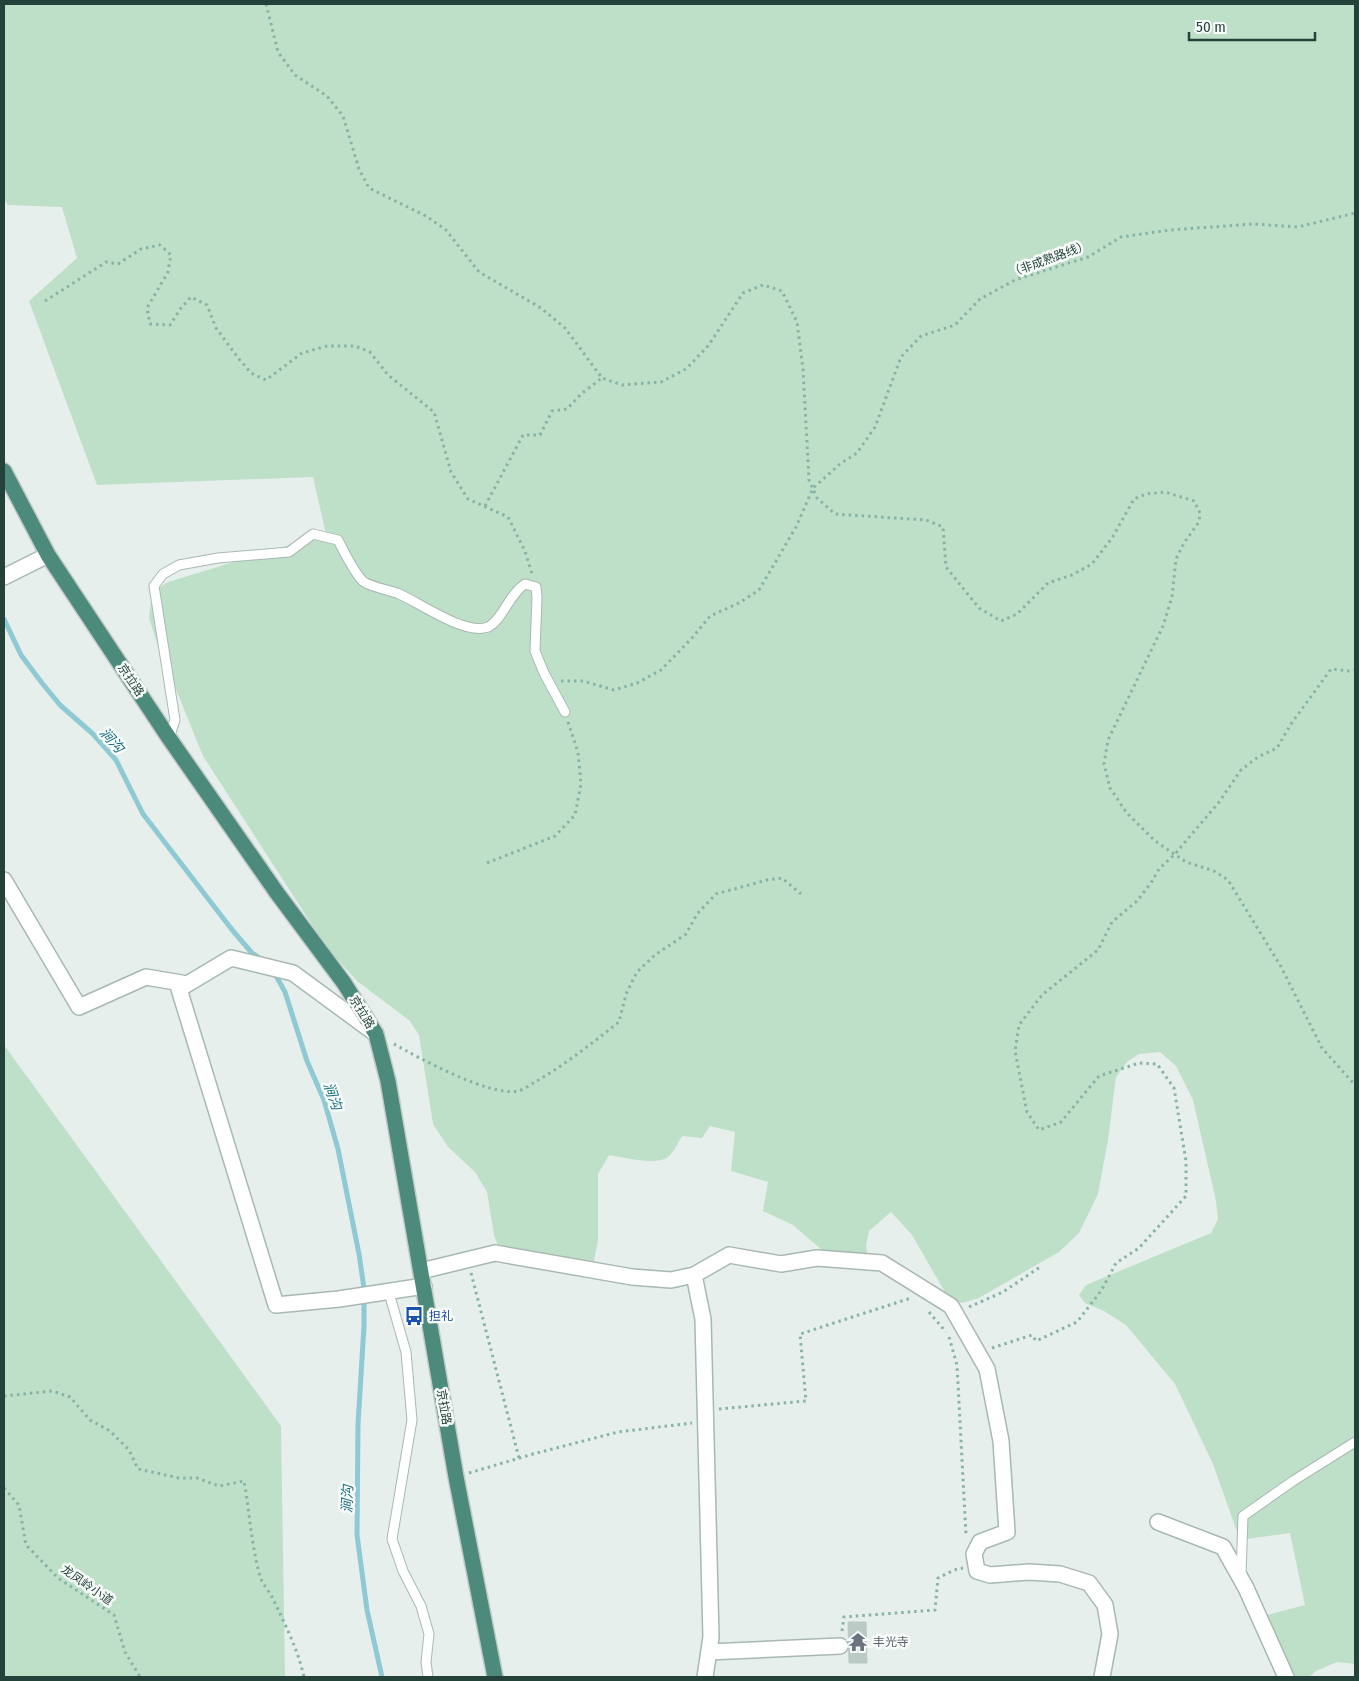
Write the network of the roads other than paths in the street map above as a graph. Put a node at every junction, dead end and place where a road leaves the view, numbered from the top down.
1 (4, 471) edge
2 (48, 555) junction
3 (4, 577) edge
4 (565, 712) road end
5 (169, 738) junction
6 (4, 880) edge
7 (187, 984) junction
8 (376, 1034) junction
9 (422, 1271) junction
10 (694, 1275) junction
11 (424, 1286) junction
12 (389, 1293) junction
13 (1355, 1442) edge
14 (1158, 1522) dead end
15 (1241, 1579) junction
16 (840, 1646) road end
17 (709, 1652) junction
18 (428, 1677) edge
19 (495, 1677) edge
20 (704, 1677) edge
21 (1102, 1677) edge
22 (1286, 1677) edge

1 - 2 highway, 京拉路
2 - 3 street
2 - 5 highway, 京拉路
4 - 5 lane
5 - 8 highway, 京拉路
6 - 7 street
7 - 8 street
7 - 12 street
8 - 9 highway, 京拉路
9 - 10 street
9 - 11 highway, 京拉路
10 - 17 street
10 - 21 street
11 - 12 street
11 - 19 highway, 京拉路
12 - 18 lane
13 - 15 lane
14 - 15 street
15 - 22 street
16 - 17 street
17 - 20 street

